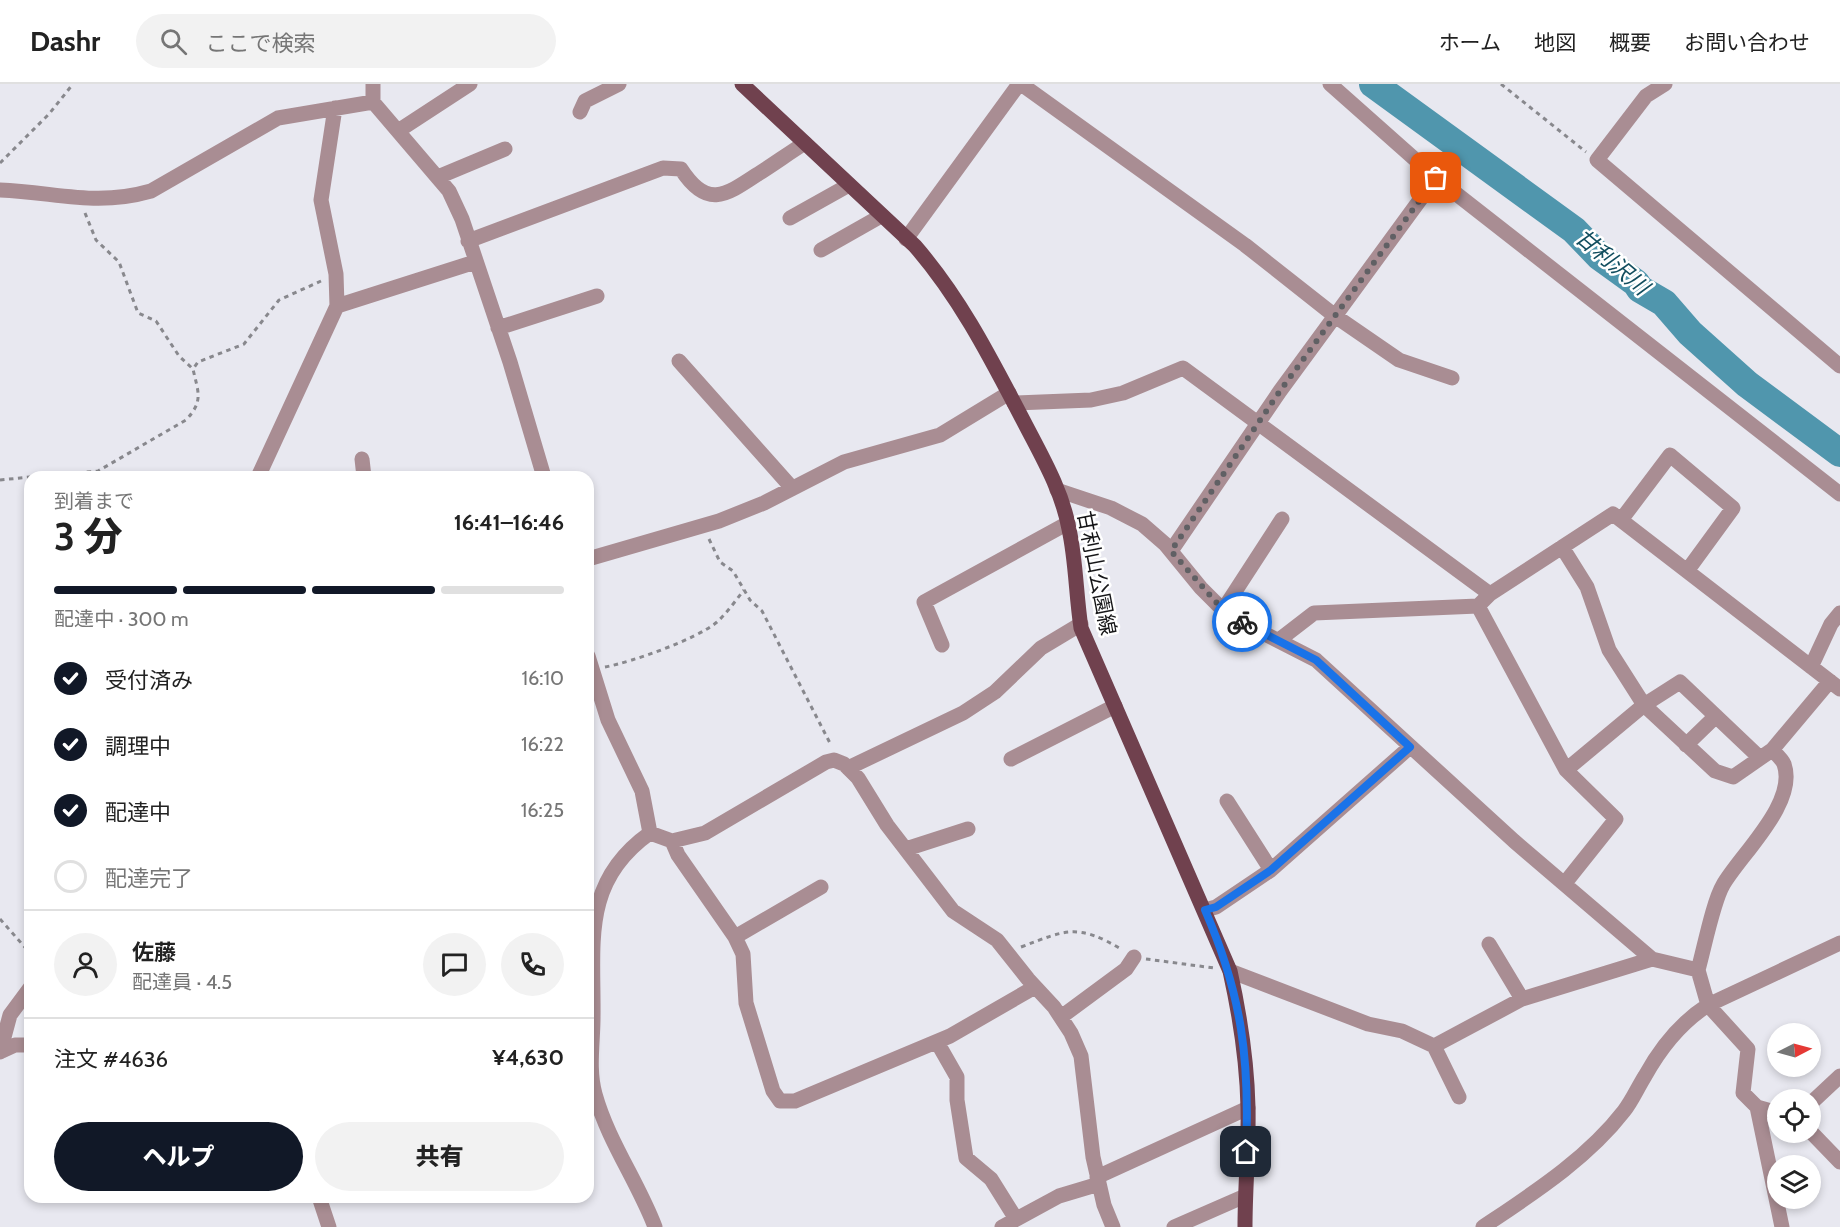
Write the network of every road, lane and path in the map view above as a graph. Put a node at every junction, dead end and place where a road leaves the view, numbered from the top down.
1 (73, 84) edge
2 (373, 84) edge
3 (470, 84) edge
4 (619, 84) edge
5 (742, 84) edge
6 (1020, 84) edge
7 (1330, 84) edge
8 (1501, 84) edge
9 (1665, 84) edge
10 (373, 102) junction
11 (335, 108) junction
12 (580, 112) dead end
13 (398, 130) junction
14 (805, 143) junction
15 (505, 149) dead end
16 (1597, 160) junction
17 (0, 163) edge
18 (438, 177) junction
19 (1436, 178) junction
20 (849, 185) junction
21 (0, 190) edge
22 (82, 200) junction
23 (881, 216) junction
24 (790, 218) dead end
25 (906, 239) junction
26 (468, 241) junction
27 (822, 250) dead end
28 (475, 262) junction
29 (336, 274) junction
30 (597, 296) dead end
31 (337, 306) junction
32 (1335, 316) junction
33 (498, 328) junction
34 (679, 361) dead end
35 (1840, 366) edge
36 (193, 369) junction
37 (1452, 378) dead end
38 (1011, 398) junction
39 (1259, 425) junction
40 (362, 459) dead end
41 (98, 471) edge
42 (261, 471) edge
43 (363, 471) edge
44 (542, 471) edge
45 (24, 478) edge
46 (0, 480) edge
47 (792, 488) junction
48 (1057, 490) junction
49 (1840, 494) edge
50 (1282, 519) dead end
51 (1621, 520) junction
52 (1068, 523) junction
53 (702, 526) junction
54 (1562, 547) junction
55 (1171, 551) junction
56 (594, 557) edge
57 (1687, 571) junction
58 (744, 590) junction
59 (1490, 594) junction
60 (1478, 606) junction
61 (1223, 610) junction
62 (1840, 614) edge
63 (1081, 624) junction
64 (1279, 640) junction
65 (942, 645) dead end
66 (594, 663) edge
67 (1811, 667) junction
68 (594, 678) edge
69 (1835, 685) edge
70 (1644, 705) junction
71 (1115, 706) junction
72 (1716, 716) junction
73 (1686, 745) junction
74 (1410, 747) junction
75 (1766, 754) junction
76 (1011, 759) dead end
77 (841, 764) junction
78 (1566, 770) junction
79 (1227, 801) dead end
80 (968, 829) dead end
81 (650, 833) junction
82 (672, 841) junction
83 (906, 849) junction
84 (1271, 870) junction
85 (1565, 883) junction
86 (820, 887) dead end
87 (594, 909) edge
88 (1205, 910) junction
89 (0, 919) edge
90 (735, 937) junction
91 (1840, 943) edge
92 (1490, 944) dead end
93 (24, 946) edge
94 (1008, 952) junction
95 (1134, 957) junction
96 (1652, 959) junction
97 (1230, 970) junction
98 (1698, 970) junction
99 (1035, 987) junction
100 (24, 996) edge
101 (1522, 999) junction
102 (1708, 1005) junction
103 (1061, 1017) junction
104 (937, 1042) junction
105 (24, 1045) edge
106 (1434, 1046) junction
107 (1, 1052) edge
108 (1840, 1076) edge
109 (594, 1088) edge
110 (1821, 1094) edge
111 (1459, 1097) dead end
112 (1757, 1107) junction
113 (1248, 1108) junction
114 (1767, 1110) edge
115 (1821, 1142) edge
116 (1840, 1162) edge
117 (1098, 1181) junction
118 (1245, 1196) junction
119 (321, 1203) edge
120 (1016, 1219) junction
121 (329, 1227) edge
122 (655, 1227) edge
123 (1002, 1227) edge
124 (1113, 1227) edge
125 (1174, 1227) edge
126 (1245, 1227) edge
127 (1483, 1227) edge
128 (1782, 1227) edge

1 - 17 path
2 - 10 street
3 - 13 street
4 - 12 street
5 - 14 main road, 甘利山公園線
6 - 25 street
6 - 32 street
7 - 19 street
8 - 16 path
9 - 16 street
10 - 11 street
10 - 13 street
11 - 22 street
11 - 29 street
13 - 18 street
14 - 20 main road, 甘利山公園線
14 - 26 street
15 - 18 street
16 - 35 street
18 - 26 street
19 - 32 street
19 - 49 street
20 - 23 main road, 甘利山公園線
20 - 24 street
21 - 22 street
22 - 36 path
23 - 25 main road, 甘利山公園線
23 - 27 street
25 - 38 main road, 甘利山公園線
26 - 28 street
28 - 31 street
28 - 33 street
29 - 31 street
29 - 36 path
30 - 33 street
31 - 42 street
32 - 37 street
32 - 39 street
33 - 44 street
34 - 47 street
36 - 41 path
38 - 39 street
38 - 47 street
38 - 48 main road, 甘利山公園線
39 - 55 street
39 - 59 street
40 - 43 street
45 - 46 path
47 - 53 street
48 - 52 main road, 甘利山公園線
48 - 55 street
50 - 61 street
51 - 54 street
51 - 57 street
51 - 57 street
52 - 63 main road, 甘利山公園線
52 - 65 street
53 - 56 street
53 - 58 path
54 - 59 street
54 - 70 street
55 - 61 street
57 - 67 street
58 - 66 path
58 - 77 path
59 - 60 street
60 - 64 street
60 - 78 street
61 - 64 street
62 - 67 street
63 - 71 main road, 甘利山公園線
63 - 77 street
64 - 74 street
67 - 69 street
68 - 81 street
69 - 75 street
70 - 72 street
70 - 73 street
70 - 78 street
71 - 76 street
71 - 88 main road, 甘利山公園線
72 - 73 street
72 - 75 street
73 - 75 street
74 - 84 street
74 - 85 street
75 - 98 street
77 - 82 street
77 - 83 street
78 - 85 street
79 - 84 street
80 - 83 street
81 - 82 street
81 - 87 street
82 - 90 street
83 - 94 street
84 - 88 street
85 - 96 street
86 - 90 street
88 - 97 main road, 甘利山公園線
89 - 93 path
90 - 104 street
91 - 102 street
92 - 101 street
94 - 95 path
94 - 99 street
95 - 97 path
95 - 103 street
96 - 98 street
96 - 101 street
97 - 106 street
97 - 113 main road, 甘利山公園線
98 - 102 street
99 - 103 street
99 - 104 street
100 - 107 street
101 - 106 street
102 - 112 street
102 - 127 street
103 - 117 street
104 - 120 street
105 - 107 street
106 - 111 street
108 - 110 street
109 - 122 street
112 - 114 street
112 - 128 street
113 - 117 street
113 - 118 main road, 甘利山公園線
115 - 116 street
117 - 120 street
117 - 124 street
118 - 125 street
118 - 126 main road, 甘利山公園線
119 - 121 street
120 - 123 street

